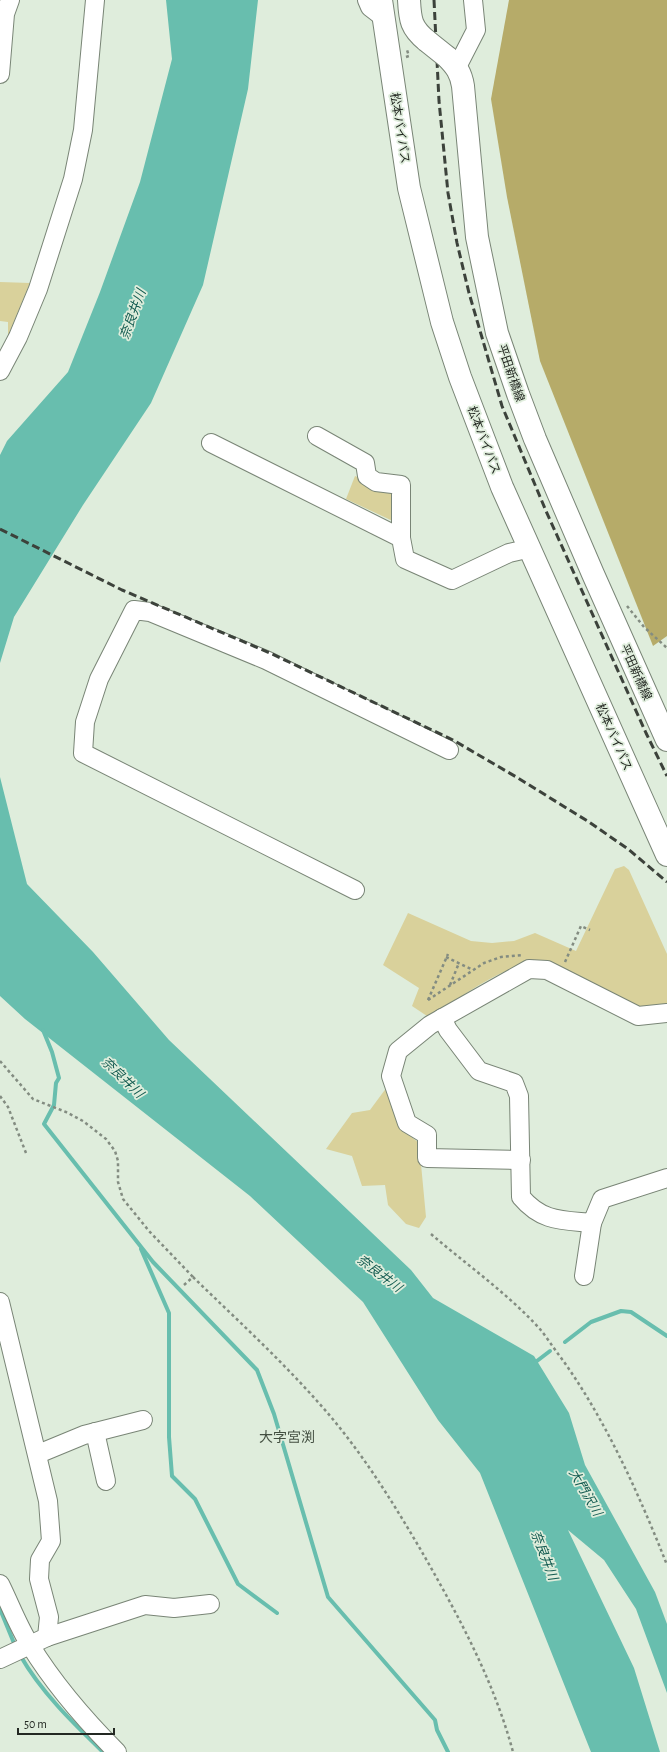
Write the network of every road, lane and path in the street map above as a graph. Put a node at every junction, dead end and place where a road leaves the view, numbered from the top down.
1 (10, 0) edge
2 (95, 0) edge
3 (367, 0) edge
4 (409, 0) edge
5 (473, 0) edge
6 (382, 9) edge
7 (452, 62) junction
8 (0, 74) edge
9 (0, 371) edge
10 (317, 436) dead end
11 (211, 444) dead end
12 (401, 538) junction
13 (531, 548) junction
14 (625, 604) dead end
15 (667, 648) edge
16 (667, 740) edge
17 (450, 750) dead end
18 (663, 847) edge
19 (354, 890) dead end
20 (590, 930) dead end
21 (448, 954) dead end
22 (526, 954) dead end
23 (446, 957) junction
24 (459, 963) junction
25 (561, 965) junction
26 (473, 970) junction
27 (450, 985) junction
28 (667, 1013) edge
29 (442, 1018) junction
30 (0, 1061) edge
31 (0, 1096) edge
32 (26, 1153) dead end
33 (521, 1160) junction
34 (667, 1178) edge
35 (592, 1223) junction
36 (431, 1234) dead end
37 (584, 1276) dead end
38 (193, 1277) junction
39 (184, 1285) dead end
40 (0, 1302) edge
41 (142, 1420) dead end
42 (95, 1432) junction
43 (38, 1454) junction
44 (106, 1481) dead end
45 (667, 1565) edge
46 (0, 1584) edge
47 (210, 1604) dead end
48 (47, 1637) junction
49 (16, 1651) edge
50 (117, 1752) edge
51 (513, 1752) edge

1 - 8 street
2 - 9 street
3 - 6 street
4 - 7 main road, bridge
5 - 7 street
6 - 13 main road, 松本バイパス
7 - 16 main road, 平田新橋線
10 - 12 street
11 - 12 street
12 - 13 street
13 - 18 main road, 松本バイパス
14 - 15 path
17 - 19 street
20 - 25 path
21 - 23 path
22 - 26 path
23 - 24 path
23 - 27 path
24 - 26 path
24 - 27 path
25 - 28 street
25 - 29 street
26 - 27 path
29 - 33 street
29 - 33 street
30 - 38 path
31 - 32 path
33 - 35 street
34 - 35 street
35 - 37 street
36 - 45 path
38 - 39 path
38 - 51 path
40 - 43 street
41 - 42 street
42 - 43 street
42 - 44 street
43 - 48 street
46 - 49 street
47 - 48 street
48 - 49 street
49 - 50 street

